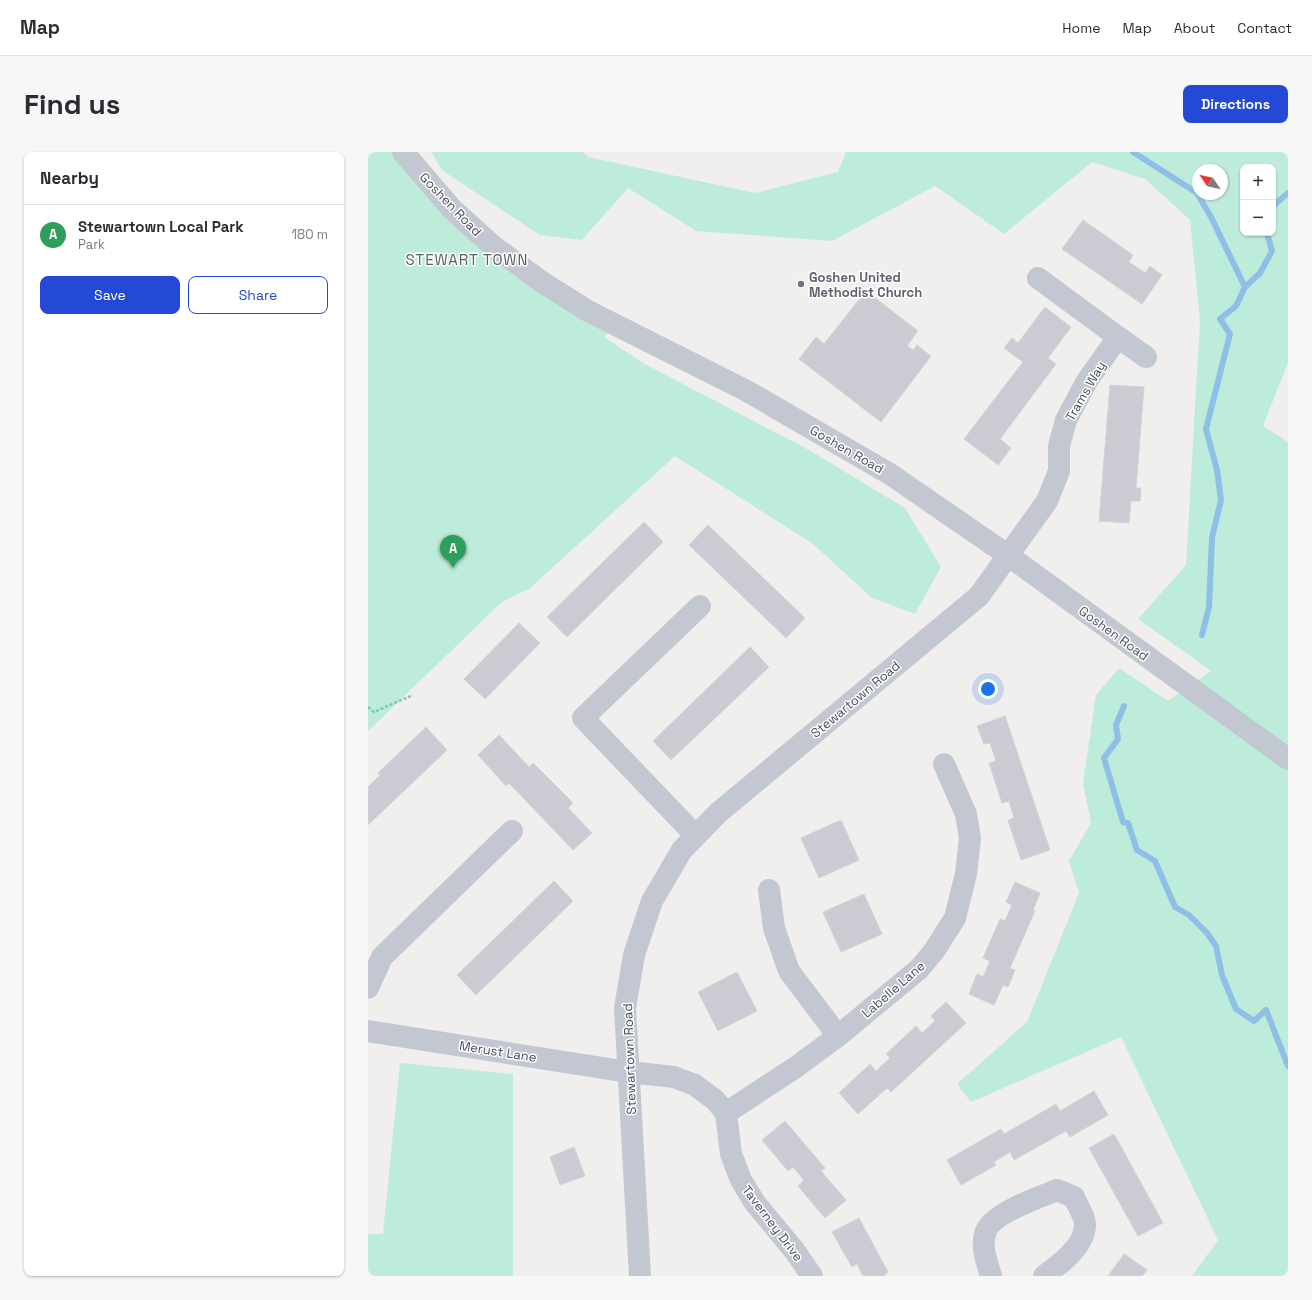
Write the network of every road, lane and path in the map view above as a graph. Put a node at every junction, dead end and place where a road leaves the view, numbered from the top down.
1 (403, 152) edge
2 (1038, 278) dead end
3 (1118, 337) junction
4 (1146, 357) dead end
5 (1009, 556) junction
6 (700, 606) dead end
7 (413, 695) dead end
8 (368, 707) edge
9 (1288, 759) edge
10 (944, 764) dead end
11 (512, 832) dead end
12 (696, 836) junction
13 (769, 890) dead end
14 (368, 988) edge
15 (368, 1030) edge
16 (838, 1036) junction
17 (628, 1072) junction
18 (726, 1113) junction
19 (640, 1276) edge
20 (812, 1276) edge
21 (991, 1276) edge
22 (1044, 1276) edge

1 - 5 street, Goshen Road
2 - 3 street
3 - 4 street
3 - 5 street, Trams Way
5 - 9 street, Goshen Road
5 - 12 street, Stewartown Road
6 - 12 street
7 - 8 path
10 - 16 street, Labelle Lane
11 - 14 street
12 - 17 street, Stewartown Road
13 - 16 street
15 - 17 street, Merust Lane
16 - 18 street, Labelle Lane
17 - 18 street
17 - 19 street, Stewartown Road
18 - 20 street, Taverney Drive
21 - 22 street

